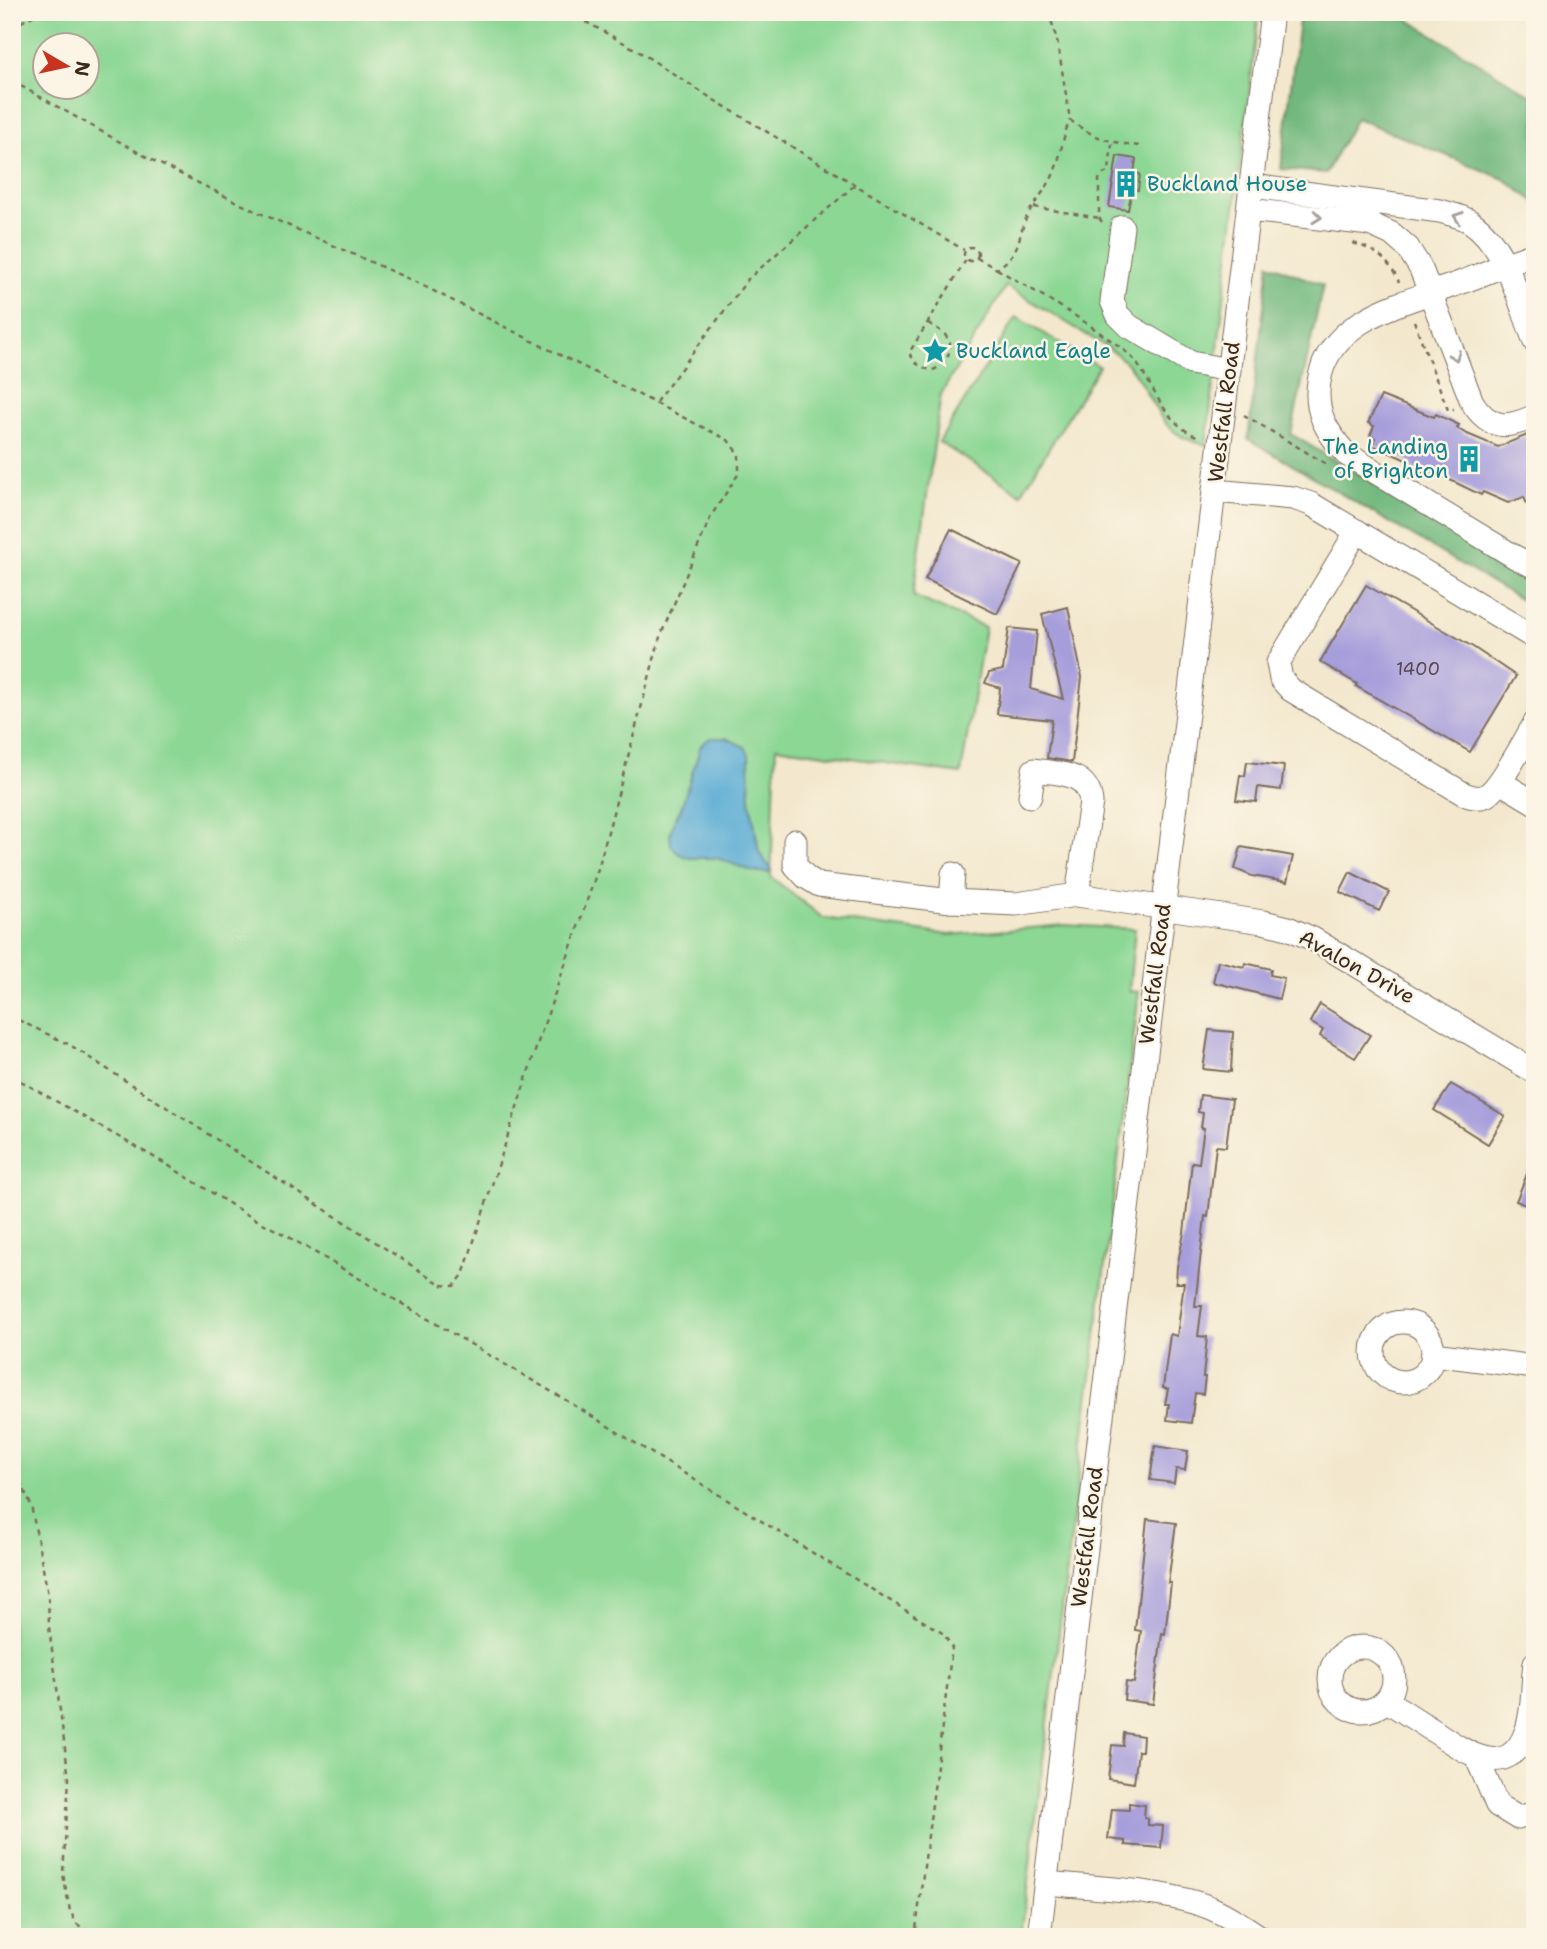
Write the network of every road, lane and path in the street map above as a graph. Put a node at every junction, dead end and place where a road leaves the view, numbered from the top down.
1 (40, 12) edge
2 (568, 12) edge
3 (1049, 12) edge
4 (1272, 12) edge
5 (12, 27) edge
6 (12, 81) edge
7 (1070, 120) junction
8 (1112, 142) junction
9 (1139, 146) dead end
10 (856, 184) junction
11 (1252, 186) junction
12 (1033, 207) junction
13 (1249, 210) junction
14 (1099, 218) junction
15 (1122, 227) joint
16 (1341, 242) dead end
17 (964, 250) junction
18 (1535, 254) edge
19 (977, 258) junction
20 (966, 260) junction
21 (1504, 264) junction
22 (997, 269) junction
23 (1400, 285) dead end
24 (1431, 292) junction
25 (928, 323) junction
26 (1535, 342) edge
27 (1229, 370) junction
28 (656, 402) junction
29 (1535, 415) edge
30 (1199, 437) dead end
31 (1214, 491) junction
32 (1357, 531) junction
33 (1535, 567) edge
34 (1535, 638) edge
35 (1535, 723) edge
36 (1500, 782) junction
37 (1030, 796) dead end
38 (1535, 803) edge
39 (795, 841) dead end
40 (953, 874) dead end
41 (1077, 895) junction
42 (950, 901) junction
43 (1163, 906) junction
44 (12, 1017) edge
45 (1535, 1072) edge
46 (12, 1076) edge
47 (1433, 1354) dead end
48 (1535, 1367) edge
49 (12, 1463) edge
50 (1535, 1662) edge
51 (1387, 1701) dead end
52 (1529, 1746) edge
53 (1476, 1758) junction
54 (1535, 1813) edge
55 (1046, 1883) junction
56 (95, 1937) edge
57 (915, 1937) edge
58 (1038, 1937) edge
59 (1260, 1937) edge

1 - 5 path
2 - 10 path
3 - 7 path
4 - 11 street, Westfall Road
6 - 28 path
7 - 8 path
7 - 12 path
8 - 9 path
8 - 14 path
10 - 17 path
10 - 28 path
11 - 13 street, Westfall Road
21 -> 11 street
12 - 14 path
12 - 22 path
13 -> 24 street
13 - 27 street, Westfall Road
14 - 15 path
15 - 27 street
16 - 23 path
17 - 19 path
17 - 20 path
18 - 21 street
19 - 20 path
19 - 22 path
20 - 25 path
21 - 24 street
21 - 26 street
22 - 30 path
24 -> 29 street
24 - 33 street
25 - 25 path
27 - 31 street, Westfall Road
28 - 44 path
31 - 32 street
31 - 43 street, Westfall Road
32 - 34 street
32 - 36 street
35 - 36 street
36 - 38 street
37 - 41 street
39 - 42 street, Avalon Drive
40 - 42 street
41 - 42 street, Avalon Drive
41 - 43 street, Avalon Drive
43 - 45 street, Avalon Drive
43 - 55 street, Westfall Road
46 - 57 path
47 - 48 street
49 - 56 path
50 - 52 street
51 - 53 street
52 - 53 street
53 - 54 street
55 - 58 street, Westfall Road
55 - 59 street

